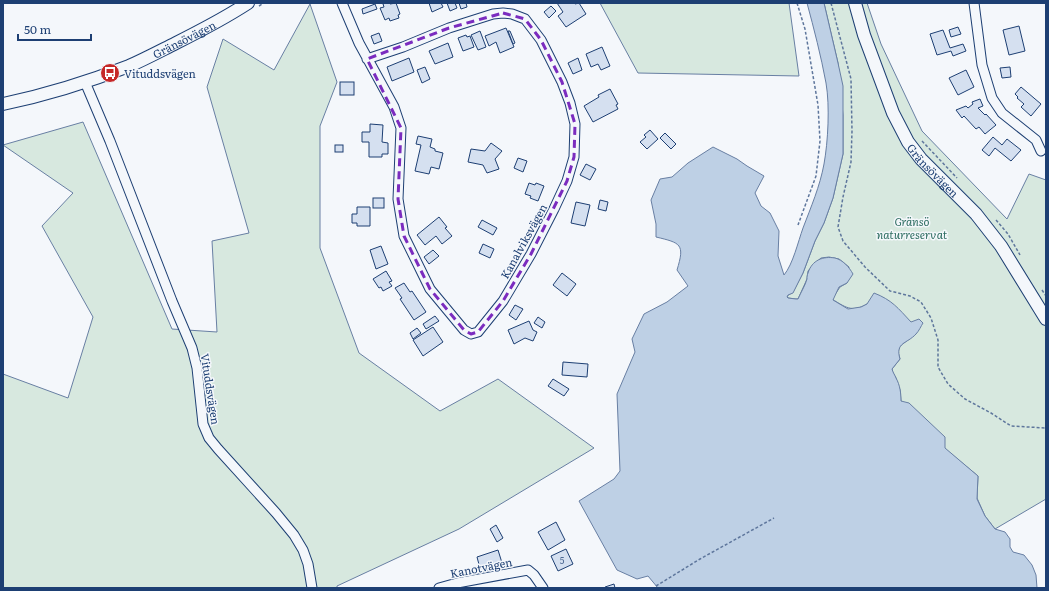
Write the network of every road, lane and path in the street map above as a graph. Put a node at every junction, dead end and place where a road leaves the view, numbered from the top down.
1 (248, 3) edge
2 (342, 3) edge
3 (797, 3) edge
4 (831, 3) edge
5 (855, 3) edge
6 (974, 3) edge
7 (367, 59) junction
8 (85, 82) junction
9 (3, 104) edge
10 (922, 141) dead end
11 (1041, 151) dead end
12 (958, 179) dead end
13 (993, 217) dead end
14 (798, 225) dead end
15 (1023, 259) dead end
16 (1042, 290) dead end
17 (1046, 296) edge
18 (1046, 319) edge
19 (1046, 428) edge
20 (774, 518) dead end
21 (656, 586) dead end
22 (312, 588) edge
23 (439, 588) edge
24 (543, 588) edge

1 - 8 street, Gränsövägen
2 - 7 street, Kanalviksvägen
3 - 14 path
4 - 19 path
5 - 18 street, Gränsövägen
6 - 11 street
7 - 7 street, Kanalviksvägen
8 - 9 street, Gränsövägen
8 - 22 street, Vituddsvägen
10 - 12 path
13 - 15 path
16 - 17 path
20 - 21 path
23 - 24 street, Kanotvägen

